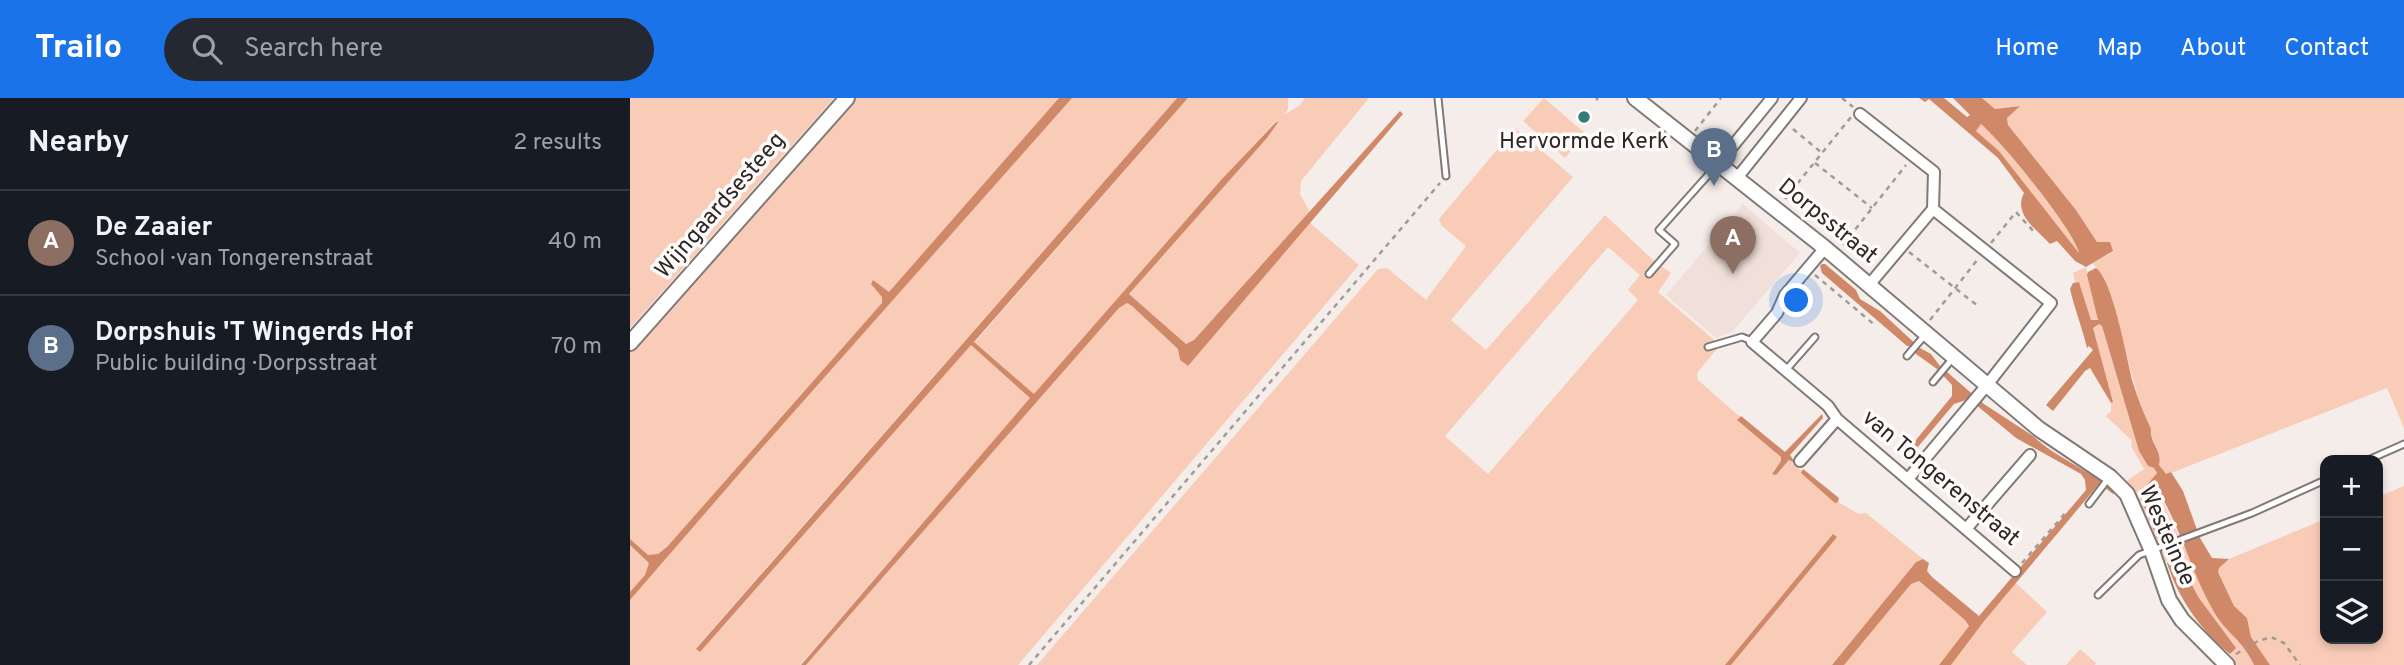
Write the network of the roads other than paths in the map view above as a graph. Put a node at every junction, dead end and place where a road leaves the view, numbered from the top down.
1 (847, 98) edge
2 (1438, 98) edge
3 (1635, 98) edge
4 (1772, 98) edge
5 (1801, 98) edge
6 (1859, 111) road end
7 (1718, 164) junction
8 (1446, 176) road end
9 (1737, 178) junction
10 (1933, 209) junction
11 (1829, 252) junction
12 (1650, 274) dead end
13 (1868, 285) junction
14 (1921, 336) junction
15 (1815, 337) dead end
16 (1752, 342) junction
17 (630, 344) edge
18 (1708, 347) dead end
19 (1909, 354) dead end
20 (1949, 363) junction
21 (1785, 371) junction
22 (1933, 382) dead end
23 (1983, 391) junction
24 (1837, 419) junction
25 (2404, 444) edge
26 (2030, 455) dead end
27 (2379, 455) edge
28 (1800, 461) dead end
29 (1908, 479) junction
30 (2106, 482) junction
31 (2320, 482) edge
32 (2089, 504) dead end
33 (1966, 529) junction
34 (2152, 551) junction
35 (2015, 571) road end
36 (2098, 595) dead end
37 (2227, 665) edge

1 - 17 street, Wijngaardsesteeg
2 - 8 lane
3 - 7 street, Dorpsstraat
4 - 7 street
5 - 9 street
6 - 10 street
7 - 9 street, Dorpsstraat
7 - 12 lane
9 - 11 street, Dorpsstraat
10 - 13 street
10 - 23 street
11 - 13 street, Dorpsstraat
11 - 16 street
13 - 14 street, Dorpsstraat
14 - 19 lane
14 - 20 street, Dorpsstraat
15 - 21 lane
16 - 18 lane
16 - 21 street, van Tongerenstraat
20 - 22 lane
20 - 23 street, Dorpsstraat
21 - 24 street, van Tongerenstraat
23 - 29 street
23 - 30 street, Westeinde
24 - 28 street, van Tongerenstraat
24 - 29 street, van Tongerenstraat
25 - 27 lane
26 - 33 street
29 - 33 street, van Tongerenstraat
30 - 32 lane
30 - 34 street, Westeinde
31 - 34 lane
33 - 35 street, van Tongerenstraat
34 - 36 lane
34 - 37 street, Westeinde

